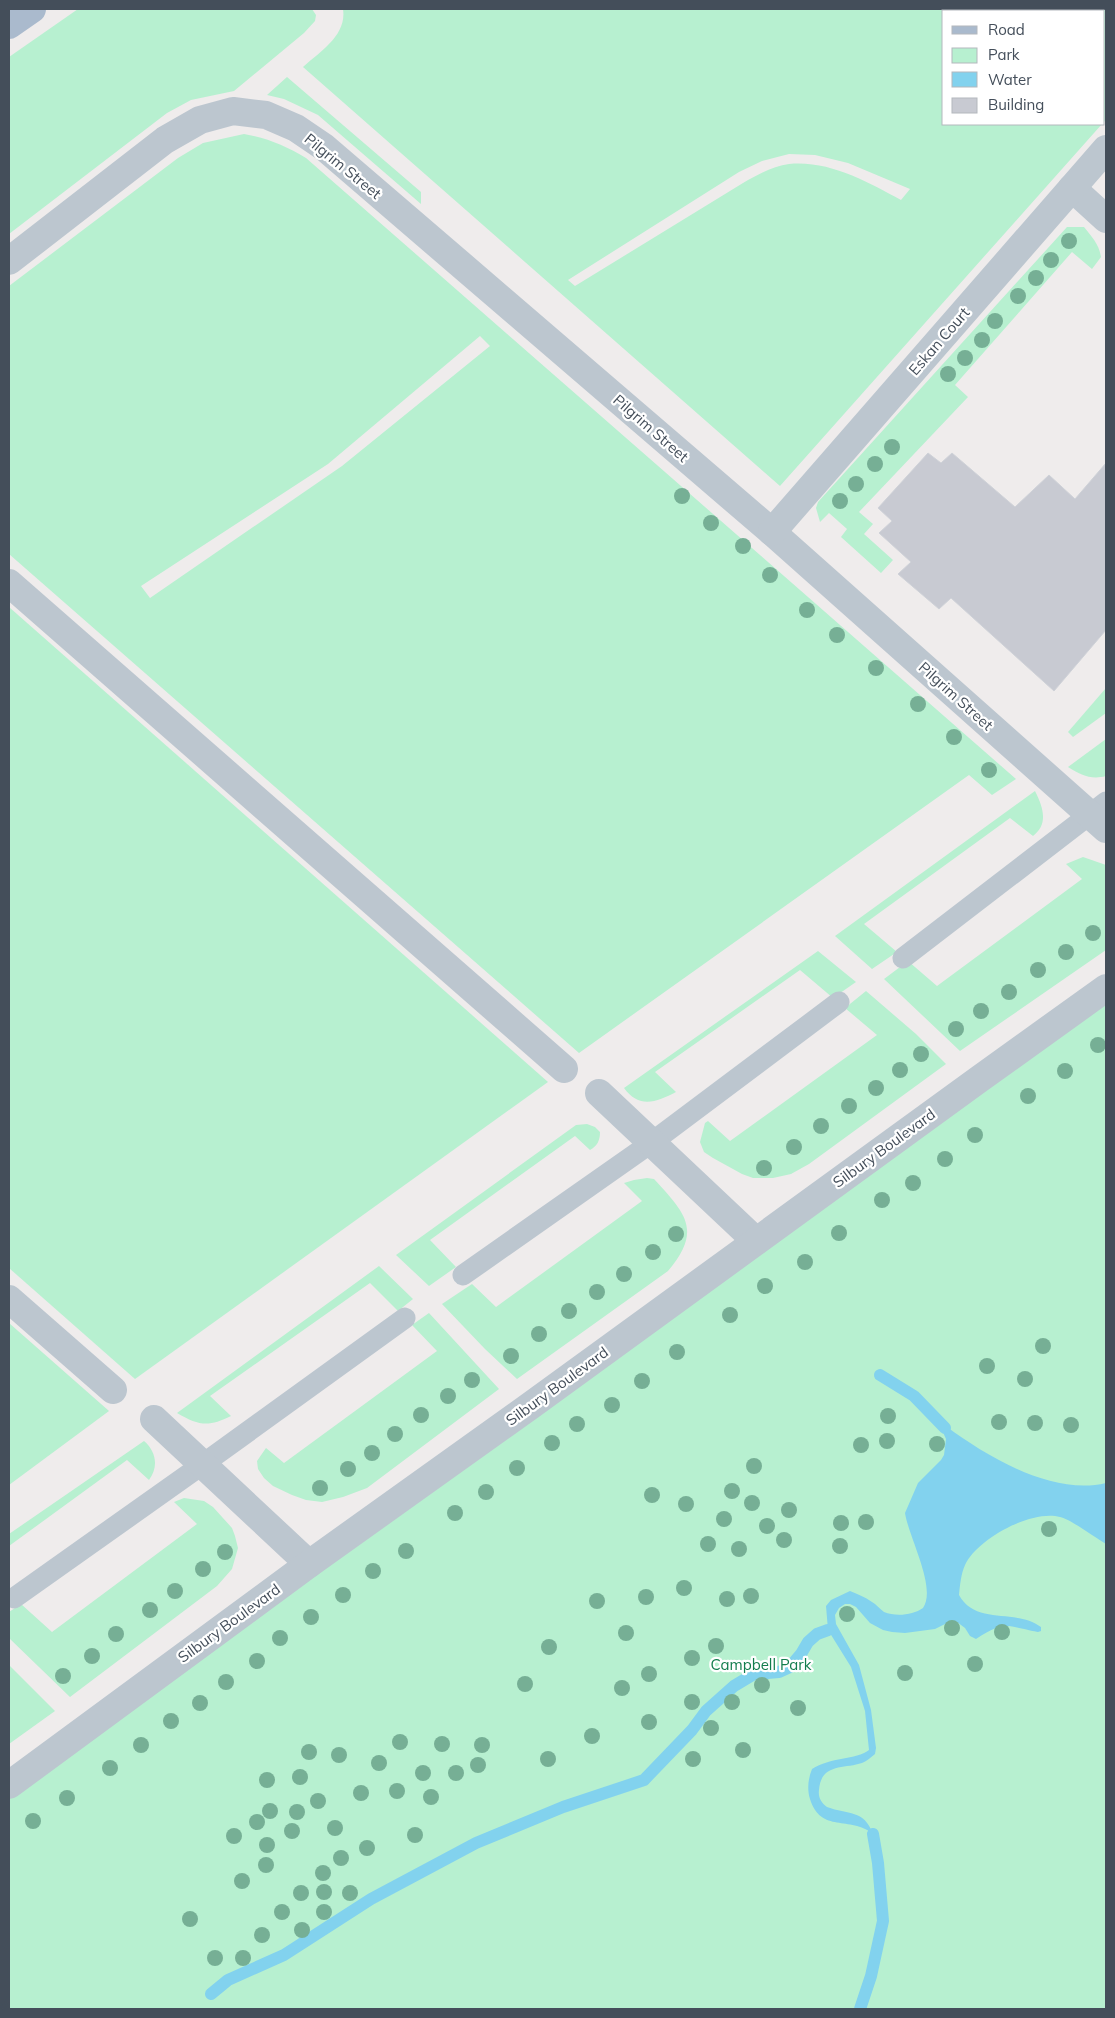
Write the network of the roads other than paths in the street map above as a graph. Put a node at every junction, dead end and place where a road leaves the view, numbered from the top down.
1 (32, 9) edge
2 (9, 25) edge
3 (1106, 149) edge
4 (1072, 188) junction
5 (1106, 219) edge
6 (9, 261) edge
7 (772, 532) junction
8 (9, 583) edge
9 (1101, 815) edge
10 (903, 958) dead end
11 (1106, 988) edge
12 (839, 1002) dead end
13 (564, 1069) dead end
14 (599, 1093) dead end
15 (651, 1143) junction
16 (756, 1241) junction
17 (463, 1275) dead end
18 (9, 1299) edge
19 (405, 1318) dead end
20 (113, 1390) dead end
21 (154, 1419) dead end
22 (203, 1464) junction
23 (309, 1564) junction
24 (14, 1598) dead end
25 (9, 1785) edge

1 - 2 main road
3 - 4 street, Eskan Court
4 - 5 street
4 - 7 street, Eskan Court
6 - 7 street, Pilgrim Street
7 - 9 street, Pilgrim Street
8 - 13 street
9 - 10 lane
11 - 16 street, Silbury Boulevard
12 - 15 lane
14 - 15 street
15 - 16 street
15 - 17 lane
16 - 23 street, Silbury Boulevard
18 - 20 street
19 - 22 lane
21 - 22 street
22 - 23 street
22 - 24 lane
23 - 25 street, Silbury Boulevard

